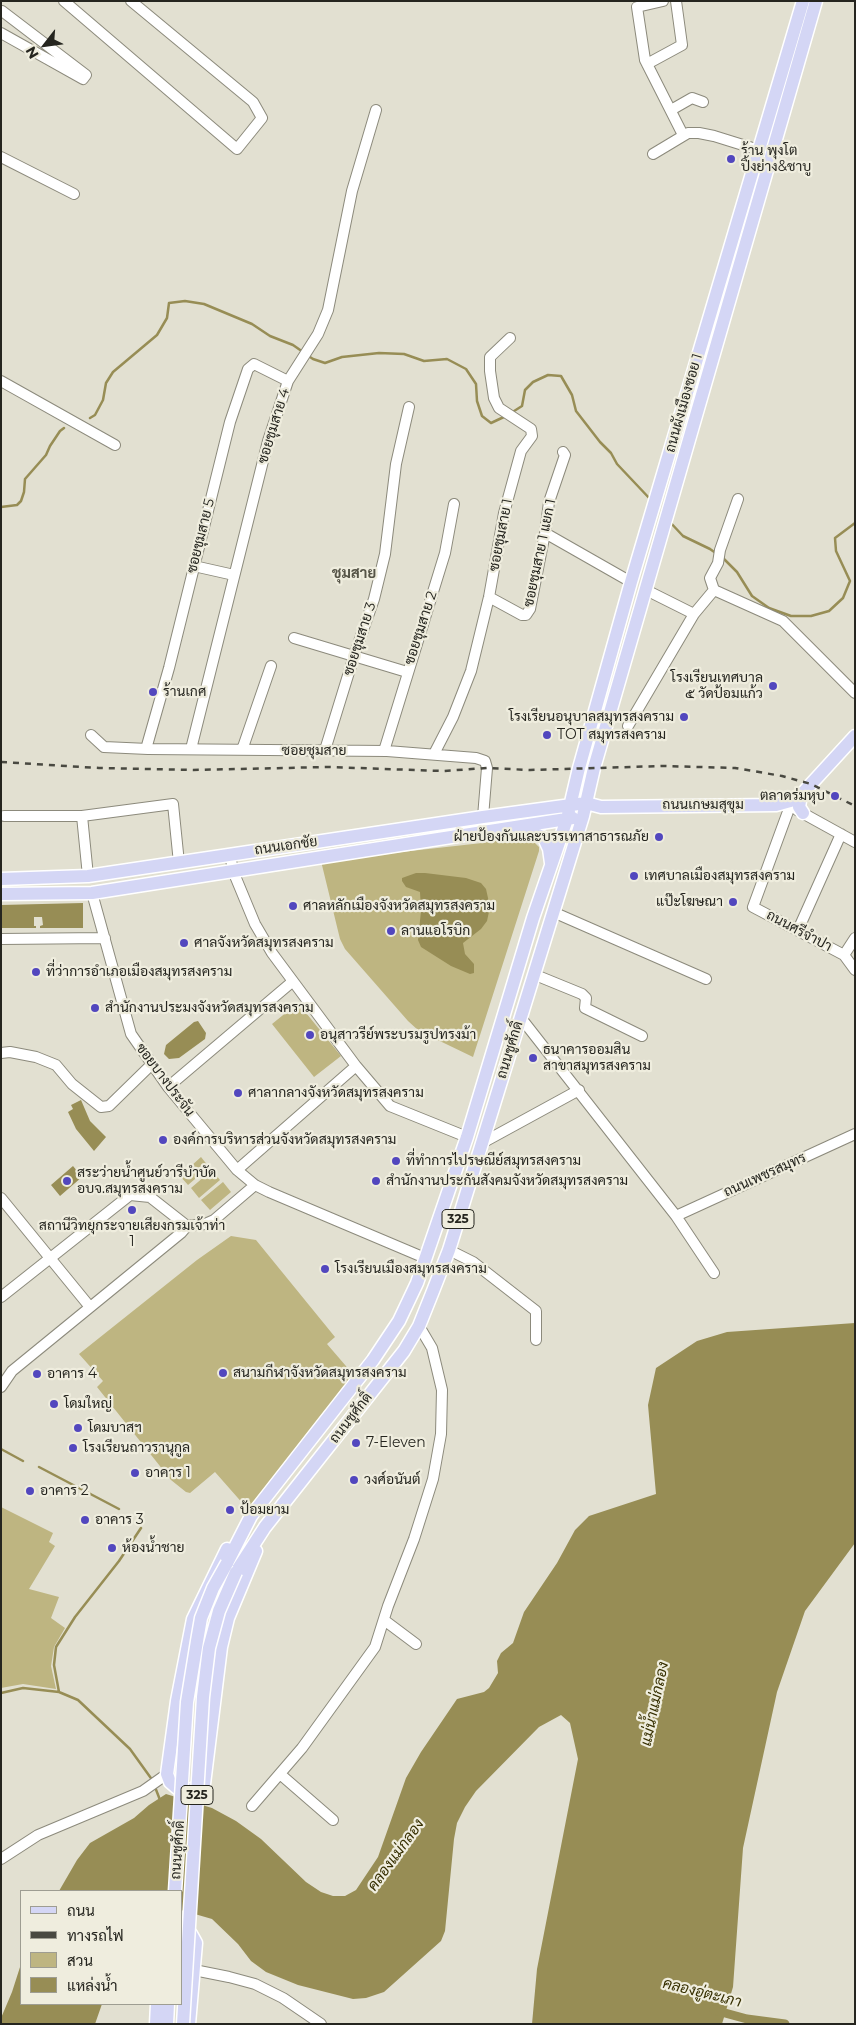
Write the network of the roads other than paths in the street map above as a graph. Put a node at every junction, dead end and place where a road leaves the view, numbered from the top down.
1 (4, 1) edge
2 (64, 1) edge
3 (131, 1) edge
4 (663, 1) edge
5 (676, 1) edge
6 (803, 1) edge
7 (816, 1) edge
8 (1, 11) edge
9 (1, 33) edge
10 (647, 64) junction
11 (703, 102) dead end
12 (376, 110) dead end
13 (671, 110) junction
14 (683, 135) junction
15 (759, 150) junction
16 (653, 154) dead end
17 (1, 157) edge
18 (74, 194) dead end
19 (510, 338) dead end
20 (288, 381) junction
21 (1, 382) edge
22 (409, 407) dead end
23 (115, 445) dead end
24 (563, 452) dead end
25 (738, 499) dead end
26 (454, 504) dead end
27 (545, 533) junction
28 (194, 566) junction
29 (234, 575) junction
30 (631, 582) junction
31 (646, 590) junction
32 (714, 590) junction
33 (489, 597) junction
34 (694, 614) junction
35 (294, 638) dead end
36 (354, 656) junction
37 (271, 666) dead end
38 (407, 672) junction
39 (855, 692) edge
40 (628, 726) dead end
41 (91, 735) dead end
42 (855, 736) edge
43 (586, 745) junction
44 (146, 749) junction
45 (192, 749) junction
46 (600, 749) junction
47 (242, 750) junction
48 (325, 750) junction
49 (384, 751) junction
50 (434, 754) junction
51 (801, 795) junction
52 (586, 803) junction
53 (570, 805) junction
54 (787, 805) junction
55 (601, 807) junction
56 (803, 813) junction
57 (4, 816) dead end
58 (82, 816) junction
59 (583, 816) junction
60 (482, 817) junction
61 (567, 819) junction
62 (518, 826) junction
63 (841, 834) junction
64 (855, 842) edge
65 (230, 854) junction
66 (179, 863) junction
67 (551, 866) junction
68 (234, 871) junction
69 (88, 876) junction
70 (1, 879) edge
71 (92, 893) junction
72 (1, 894) edge
73 (533, 918) junction
74 (551, 918) junction
75 (798, 930) junction
76 (105, 938) junction
77 (855, 938) edge
78 (1, 939) edge
79 (844, 955) junction
80 (855, 970) edge
81 (533, 974) junction
82 (706, 979) dead end
83 (292, 982) junction
84 (521, 1018) junction
85 (642, 1036) dead end
86 (1, 1053) edge
87 (151, 1065) junction
88 (356, 1066) junction
89 (168, 1087) junction
90 (579, 1090) junction
91 (855, 1134) edge
92 (467, 1137) junction
93 (482, 1143) junction
94 (237, 1170) junction
95 (255, 1185) junction
96 (1, 1198) edge
97 (676, 1216) junction
98 (187, 1226) junction
99 (449, 1250) junction
100 (50, 1257) junction
101 (425, 1258) junction
102 (714, 1273) dead end
103 (1, 1297) edge
104 (90, 1307) junction
105 (419, 1326) junction
106 (536, 1340) dead end
107 (1, 1387) edge
108 (251, 1516) junction
109 (265, 1527) junction
110 (232, 1568) junction
111 (384, 1620) junction
112 (416, 1644) dead end
113 (280, 1774) junction
114 (164, 1777) junction
115 (252, 1806) dead end
116 (333, 1820) dead end
117 (1, 1859) edge
118 (175, 1890) edge
119 (182, 1930) edge
120 (194, 1970) junction
121 (157, 2005) edge
122 (168, 2005) edge
123 (156, 2024) edge
124 (167, 2024) edge
125 (183, 2024) edge
126 (189, 2024) edge
127 (321, 2024) edge

1 - 8 street
2 - 3 street
4 - 10 street
5 - 10 street
6 - 15 main road, ถนนผังเมืองซอย 1
7 - 31 main road, ถนนผังเมืองซอย 1
8 - 9 street
10 - 13 street
11 - 13 street
12 - 20 street, ซอยชุมสาย 4
13 - 14 street
14 - 15 street
14 - 16 street
15 - 30 main road, ถนนผังเมืองซอย 1
17 - 18 street
19 - 33 street, ซอยชุมสาย 1
20 - 28 street, ซอยชุมสาย 5
20 - 29 street, ซอยชุมสาย 4
21 - 23 street
22 - 36 street, ซอยชุมสาย 3
24 - 27 street, ซอยชุมสาย 1 แยก 1
25 - 32 street
26 - 38 street, ซอยชุมสาย 2
27 - 30 street
27 - 33 street, ซอยชุมสาย 1 แยก 1
28 - 29 street
28 - 44 street, ซอยชุมสาย 5
29 - 45 street, ซอยชุมสาย 4
30 - 43 main road, ถนนผังเมืองซอย 1
31 - 34 street
31 - 46 main road, ถนนผังเมืองซอย 1
32 - 34 street
32 - 39 street
33 - 50 street, ซอยชุมสาย 1
34 - 40 street
35 - 36 street
36 - 38 street
36 - 48 street, ซอยชุมสาย 3
37 - 47 street
38 - 49 street, ซอยชุมสาย 2
41 - 44 street, ซอยชุมสาย
42 - 51 main road
43 - 46 main road
43 - 53 main road, ถนนผังเมืองซอย 1
44 - 45 street, ซอยชุมสาย
45 - 47 street, ซอยชุมสาย
46 - 52 main road, ถนนผังเมืองซอย 1
47 - 48 street, ซอยชุมสาย
48 - 49 street, ซอยชุมสาย
49 - 50 street, ซอยชุมสาย
50 - 60 street, ซอยชุมสาย
51 - 54 main road
51 - 56 main road
52 - 53 main road, ถนนเอกชัย
52 - 55 main road, ถนนเกษมสุขุม
52 - 59 main road, ถนนผังเมืองซอย 1
53 - 60 main road, ถนนเอกชัย
53 - 61 main road, ถนนผังเมืองซอย 1
54 - 55 main road, ถนนเกษมสุขุม
54 - 56 street, ถนนเกษมสุขุม
54 - 75 street, ถนนศรีจำปา
55 - 59 main road, ถนนเกษมสุขุม
56 - 63 street, ถนนเกษมสุขุม
57 - 58 street
58 - 66 street
58 - 69 street
59 - 61 main road, ถนนเกษมสุขุม
59 - 74 main road, ถนนชูศักดิ์ / 325
60 - 65 main road, ถนนเอกชัย
61 - 62 main road, ถนนเอกชัย
61 - 67 main road, ถนนชูศักดิ์ / 325
62 - 67 main road
62 - 68 main road, ถนนเอกชัย
63 - 64 street, ถนนเกษมสุขุม
63 - 75 street
65 - 66 main road, ถนนเอกชัย
65 - 68 street
66 - 69 main road, ถนนเอกชัย
67 - 73 main road, ถนนชูศักดิ์ / 325
68 - 71 main road, ถนนเอกชัย
68 - 83 street
69 - 70 main road, ถนนเอกชัย
71 - 72 main road, ถนนเอกชัย
71 - 76 street, ซอยบางประจัน
73 - 74 main road
73 - 92 main road, ถนนชูศักดิ์ / 325
74 - 81 main road, ถนนชูศักดิ์ / 325
74 - 82 street
75 - 79 street, ถนนศรีจำปา
76 - 78 street
76 - 87 street, ซอยบางประจัน
77 - 79 street, ถนนศรีจำปา
79 - 80 street, ถนนศรีจำปา
81 - 84 main road, ถนนชูศักดิ์ / 325
81 - 85 street
83 - 88 street
83 - 89 street
84 - 90 street
84 - 93 main road, ถนนชูศักดิ์ / 325
86 - 87 street
87 - 89 street, ซอยบางประจัน
88 - 92 street
88 - 94 street
89 - 94 street, ซอยบางประจัน
90 - 93 street
90 - 97 street
91 - 97 street, ถนนเพชรสมุทร
92 - 101 main road, ถนนชูศักดิ์ / 325
93 - 99 main road, ถนนชูศักดิ์ / 325
94 - 95 street, ซอยบางประจัน
95 - 98 street
95 - 101 street, ซอยบางประจัน
96 - 100 street
97 - 102 street
98 - 100 street
98 - 104 street
99 - 105 main road, ถนนชูศักดิ์ / 325
99 - 106 street
100 - 103 street
100 - 104 street
101 - 108 main road, ถนนชูศักดิ์ / 325
104 - 107 street
105 - 109 main road, ถนนชูศักดิ์ / 325
105 - 111 street
108 - 110 main road, ถนนชูศักดิ์ / 325
108 - 114 main road
109 - 110 main road, ถนนชูศักดิ์ / 325
109 - 114 main road
110 - 118 main road, ถนนชูศักดิ์ / 325, bridge
110 - 125 main road, ถนนชูศักดิ์ / 325, bridge
111 - 112 street
111 - 113 street
113 - 115 street
113 - 116 street
114 - 117 street
119 - 120 main road
120 - 126 main road
120 - 127 street
121 - 123 main road
122 - 124 main road

